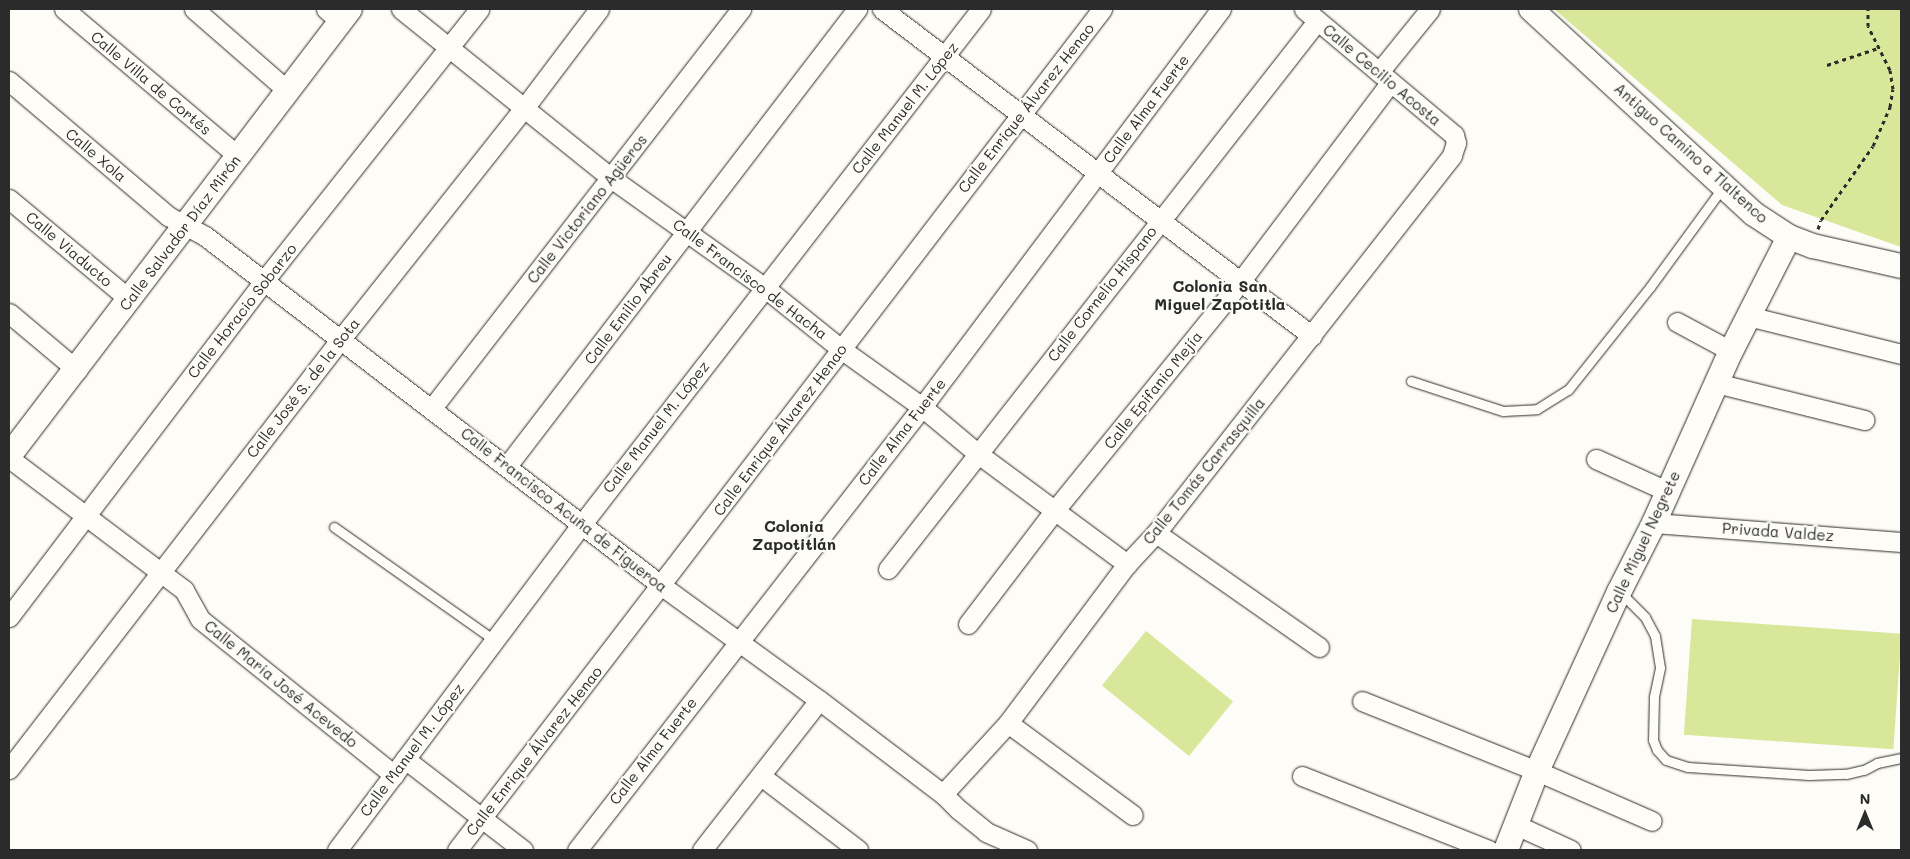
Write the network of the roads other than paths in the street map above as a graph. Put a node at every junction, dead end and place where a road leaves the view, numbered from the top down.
1 (64, 9) edge
2 (194, 9) edge
3 (400, 9) edge
4 (479, 9) edge
5 (599, 9) edge
6 (741, 9) edge
7 (857, 9) edge
8 (882, 9) edge
9 (981, 9) edge
10 (1102, 9) edge
11 (1221, 9) edge
12 (1430, 9) edge
13 (1531, 9) edge
14 (339, 13) edge
15 (1311, 15) edge
16 (448, 49) junction
17 (944, 57) junction
18 (1384, 77) junction
19 (9, 81) edge
20 (287, 90) junction
21 (525, 107) junction
22 (1022, 114) junction
23 (1456, 144) joint
24 (239, 157) junction
25 (1098, 173) junction
26 (611, 178) junction
27 (1724, 186) junction
28 (9, 199) edge
29 (1160, 221) junction
30 (186, 226) junction
31 (687, 230) junction
32 (1789, 237) junction
33 (1901, 266) edge
34 (263, 282) junction
35 (1240, 282) junction
36 (764, 287) junction
37 (129, 299) junction
38 (9, 313) edge
39 (1748, 316) junction
40 (1677, 322) dead end
41 (1312, 336) junction
42 (340, 340) junction
43 (841, 348) junction
44 (1731, 351) junction
45 (1901, 354) edge
46 (77, 370) junction
47 (1411, 381) dead end
48 (1716, 383) junction
49 (922, 407) junction
50 (432, 408) junction
51 (1864, 420) dead end
52 (11, 450) edge
53 (977, 453) junction
54 (1596, 459) dead end
55 (508, 466) junction
56 (1667, 491) junction
57 (1055, 510) junction
58 (84, 517) junction
59 (1654, 523) junction
60 (582, 524) junction
61 (334, 527) dead end
62 (1156, 533) junction
63 (1901, 542) edge
64 (1127, 564) junction
65 (888, 569) dead end
66 (159, 572) junction
67 (662, 586) junction
68 (1618, 592) junction
69 (9, 618) edge
70 (968, 624) dead end
71 (494, 640) junction
72 (738, 642) junction
73 (1319, 647) dead end
74 (819, 700) junction
75 (1362, 701) dead end
76 (1008, 722) junction
77 (1901, 758) edge
78 (405, 759) junction
79 (9, 769) edge
80 (1537, 770) junction
81 (394, 775) junction
82 (761, 776) junction
83 (1302, 776) dead end
84 (944, 794) junction
85 (1133, 815) dead end
86 (482, 818) junction
87 (1652, 821) dead end
88 (1516, 826) junction
89 (706, 849) edge
90 (337, 850) edge
91 (457, 850) edge
92 (523, 850) edge
93 (576, 850) edge
94 (858, 850) edge
95 (1027, 850) edge
96 (1489, 850) edge
97 (1506, 850) edge
98 (1571, 850) edge

1 - 24 street, Calle Villa de Cortés
2 - 20 street
3 - 16 street, Calle Francisco de Hacha
4 - 16 street, Calle Horacio Sobarzo
5 - 21 street, Calle José S. de la Sota
6 - 26 street, Calle Victoriano Agüeros
7 - 31 street, Calle Emilio Abreu
8 - 17 street
9 - 17 street, Calle Manuel M. López
10 - 22 street, Calle Enrique Álvarez Henao
11 - 25 street, Calle Alma Fuerte
12 - 18 street, Calle Epifanio Mejía
13 - 27 street, Antiguo Camino a Tlaltenco
14 - 20 street, Calle Salvador Díaz Mirón
15 - 18 street, Calle Cecilio Acosta
15 - 29 street, Calle Cornelio Hispano
16 - 21 street, Calle Francisco de Hacha
16 - 34 street, Calle Horacio Sobarzo
17 - 22 street
17 - 36 street, Calle Manuel M. López
18 - 23 street, Calle Cecilio Acosta
18 - 35 street, Calle Epifanio Mejía
19 - 30 street, Calle Xola
20 - 24 street, Calle Salvador Díaz Mirón
21 - 26 street, Calle Francisco de Hacha
21 - 42 street, Calle José S. de la Sota
22 - 25 street
22 - 43 street, Calle Enrique Álvarez Henao
23 - 41 street, Calle Tomás Carrasquilla
24 - 30 street, Calle Salvador Díaz Mirón
25 - 29 street
25 - 49 street, Calle Alma Fuerte
26 - 31 street, Calle Francisco de Hacha
26 - 50 street, Calle Victoriano Agüeros
27 - 32 street, Antiguo Camino a Tlaltenco
27 - 47 lane
28 - 37 street, Calle Viaducto
29 - 35 street
29 - 53 street, Calle Cornelio Hispano
30 - 34 street, Calle Francisco Acuña de Figueroa
30 - 37 street, Calle Salvador Díaz Mirón
31 - 36 street, Calle Francisco de Hacha
31 - 55 street, Calle Emilio Abreu
32 - 33 street, Antiguo Camino a Tlaltenco
32 - 39 street, Calle Miguel Negrete
34 - 42 street, Calle Francisco Acuña de Figueroa
34 - 58 street, Calle Horacio Sobarzo
35 - 41 street
35 - 57 street, Calle Epifanio Mejía
36 - 43 street, Calle Francisco de Hacha
36 - 60 street, Calle Manuel M. López
37 - 46 street, Calle Salvador Díaz Mirón
38 - 46 street
39 - 44 street, Calle Miguel Negrete
39 - 45 street
40 - 44 street
41 - 62 street, Calle Tomás Carrasquilla
42 - 50 street, Calle Francisco Acuña de Figueroa
42 - 66 street, Calle José S. de la Sota
43 - 49 street, Calle Francisco de Hacha
43 - 67 street, Calle Enrique Álvarez Henao
44 - 48 street, Calle Miguel Negrete
46 - 52 street, Calle Salvador Díaz Mirón
48 - 51 street
48 - 56 street, Calle Miguel Negrete
49 - 53 street, Calle Francisco de Hacha
49 - 72 street, Calle Alma Fuerte
50 - 55 street, Calle Francisco Acuña de Figueroa
52 - 58 street, Calle María José Acevedo
53 - 57 street, Calle Francisco de Hacha
53 - 65 street, Calle Cornelio Hispano
54 - 56 street
55 - 60 street, Calle Francisco Acuña de Figueroa
56 - 59 street, Calle Miguel Negrete
57 - 64 street, Calle Francisco de Hacha
57 - 70 street, Calle Epifanio Mejía
58 - 66 street, Calle María José Acevedo
58 - 69 street, Calle Horacio Sobarzo
59 - 63 street, Privada Valdez
59 - 68 street, Calle Miguel Negrete
60 - 67 street, Calle Francisco Acuña de Figueroa
60 - 71 street, Calle Manuel M. López
61 - 71 lane
62 - 64 street, Calle Tomás Carrasquilla
62 - 73 street
64 - 76 street, Calle Tomás Carrasquilla
66 - 79 street, Calle José S. de la Sota
66 - 81 street, Calle María José Acevedo
67 - 72 street, Calle Francisco Acuña de Figueroa
67 - 86 street, Calle Enrique Álvarez Henao
68 - 77 lane
68 - 80 street, Calle Miguel Negrete
71 - 78 street, Calle Manuel M. López
72 - 74 street, Calle Francisco Acuña de Figueroa
72 - 93 street, Calle Alma Fuerte
74 - 82 street
74 - 84 street, Calle Francisco Acuña de Figueroa
75 - 80 street
76 - 84 street, Calle Tomás Carrasquilla
76 - 85 street
78 - 81 street, Calle Manuel M. López
78 - 86 street
80 - 87 street
80 - 88 street, Calle Miguel Negrete
81 - 90 street, Calle Manuel M. López
82 - 89 street
82 - 94 street
83 - 96 street
84 - 95 street, Calle Francisco Acuña de Figueroa
86 - 91 street, Calle Enrique Álvarez Henao
86 - 92 street
88 - 97 street, Calle Miguel Negrete
88 - 98 street

